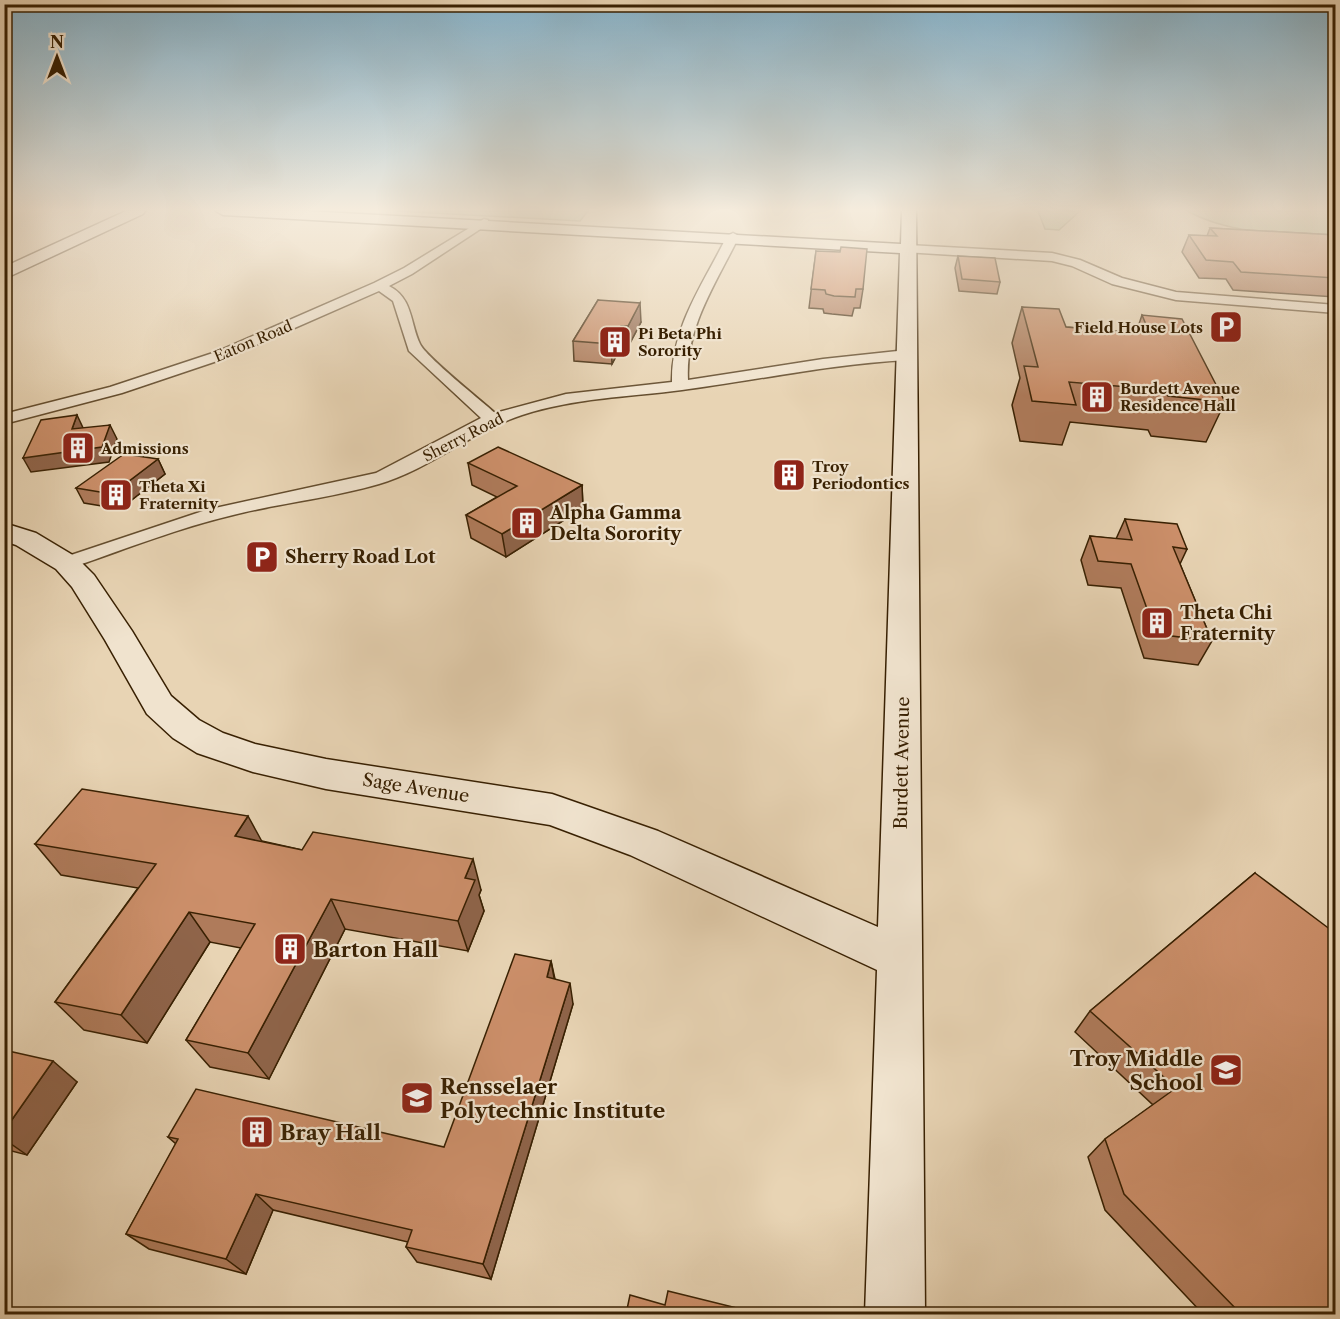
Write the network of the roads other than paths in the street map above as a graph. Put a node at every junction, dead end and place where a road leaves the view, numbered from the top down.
1 (405, 273) edge
2 (715, 273) edge
3 (908, 273) edge
4 (1098, 273) edge
5 (379, 286) junction
6 (1335, 309) edge
7 (907, 354) junction
8 (680, 386) junction
9 (4, 419) edge
10 (492, 419) junction
11 (4, 531) edge
12 (66, 563) junction
13 (899, 958) junction
14 (895, 1314) edge

1 - 5 street, Eaton Road
2 - 8 street
3 - 7 street, Burdett Avenue
4 - 6 street
5 - 9 street, Eaton Road
5 - 10 street
7 - 8 street, Sherry Road
7 - 13 street, Burdett Avenue
8 - 10 street, Sherry Road
10 - 12 street, Sherry Road
11 - 12 street, Sage Avenue
12 - 13 street, Sage Avenue
13 - 14 street, Burdett Avenue

